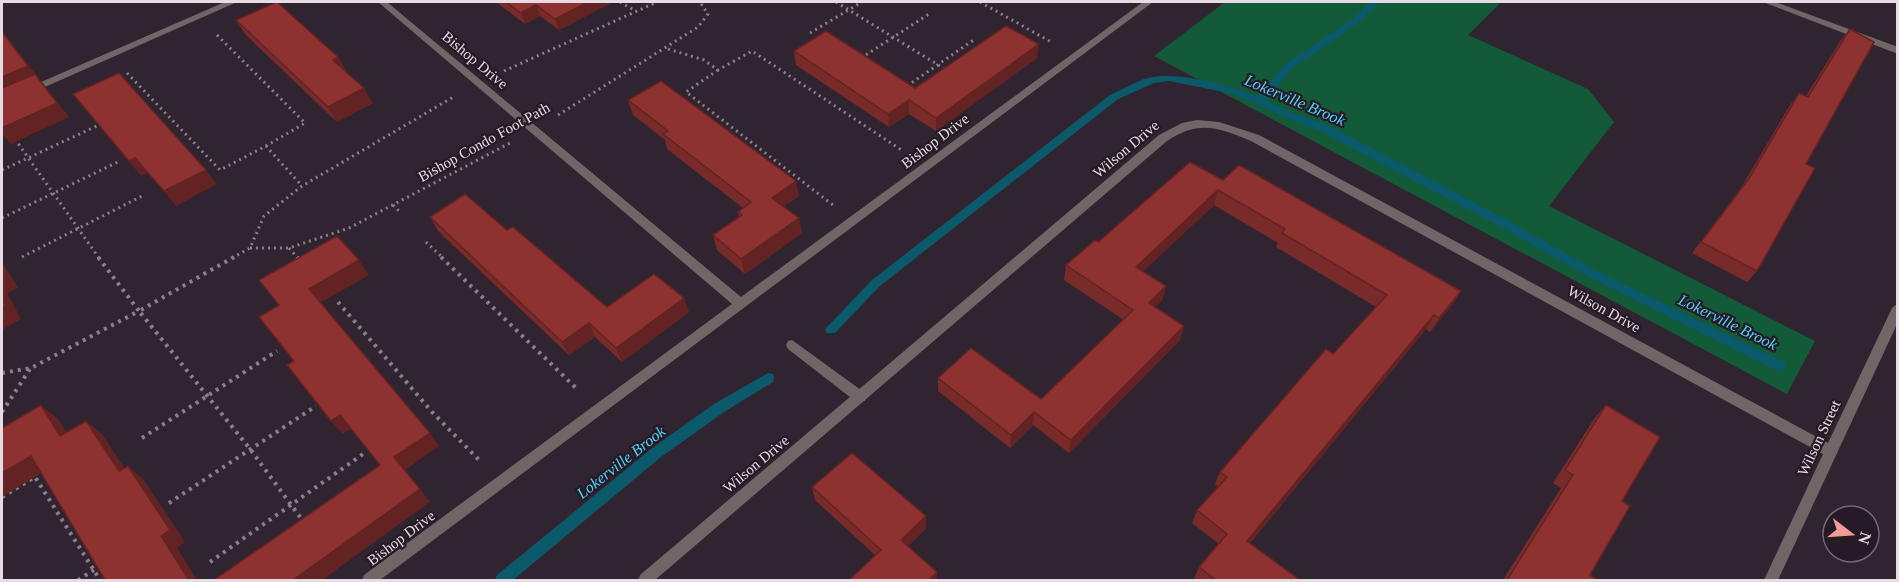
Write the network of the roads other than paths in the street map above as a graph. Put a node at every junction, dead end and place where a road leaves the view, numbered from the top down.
1 (232, 2) edge
2 (382, 2) edge
3 (1148, 2) edge
4 (1768, 2) edge
5 (1898, 51) edge
6 (2, 103) edge
7 (741, 304) junction
8 (1898, 308) edge
9 (792, 345) dead end
10 (860, 397) junction
11 (1831, 451) junction
12 (369, 580) edge
13 (645, 580) edge
14 (1771, 580) edge

1 - 6 street
2 - 7 street, Bishop Drive
3 - 7 street, Bishop Drive
4 - 5 street
7 - 12 street, Bishop Drive
8 - 11 street, Wilson Street
9 - 10 street
10 - 11 street, Wilson Drive
10 - 13 street, Wilson Drive
11 - 14 street, Wilson Street

